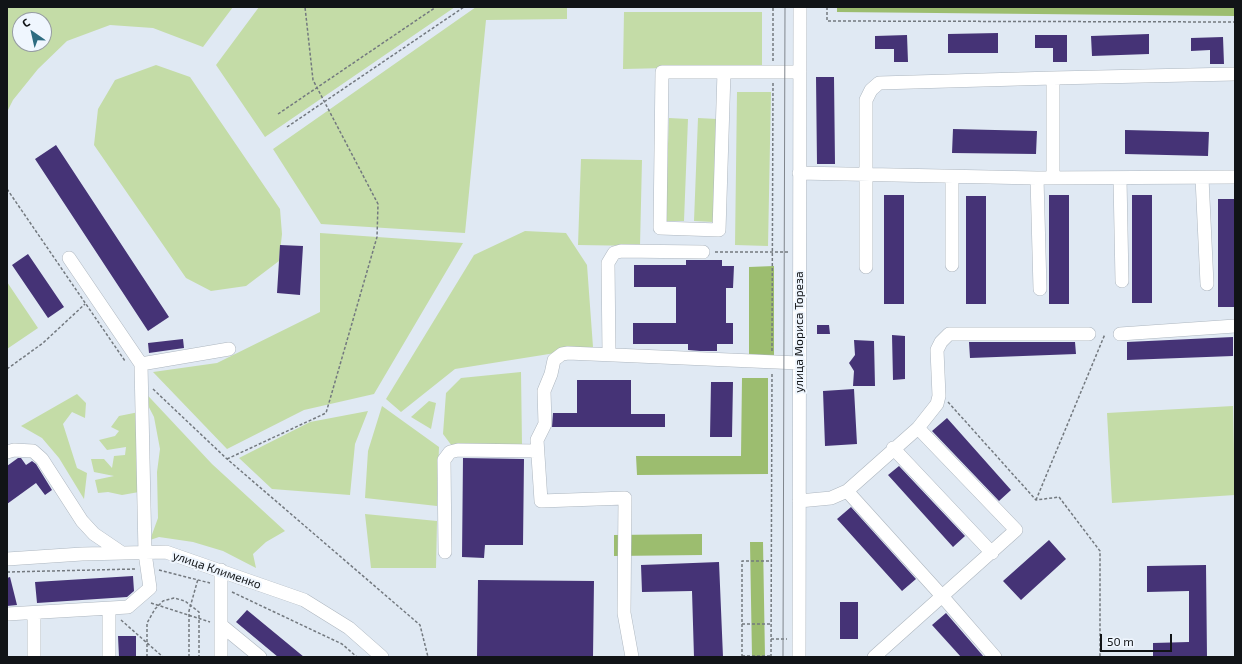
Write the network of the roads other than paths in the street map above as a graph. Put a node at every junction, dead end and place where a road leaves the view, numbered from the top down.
1 (800, 7) edge
2 (724, 72) junction
3 (800, 72) junction
4 (1235, 74) edge
5 (1053, 78) junction
6 (799, 173) junction
7 (866, 174) junction
8 (952, 177) junction
9 (1235, 177) edge
10 (1037, 178) junction
11 (1053, 178) junction
12 (1202, 178) junction
13 (1120, 179) junction
14 (703, 252) road end
15 (69, 258) dead end
16 (952, 265) dead end
17 (866, 268) dead end
18 (1122, 282) dead end
19 (1207, 284) dead end
20 (1040, 289) dead end
21 (1235, 326) edge
22 (1089, 334) dead end
23 (1120, 334) road end
24 (229, 350) dead end
25 (610, 354) junction
26 (799, 363) junction
27 (141, 371) junction
28 (918, 428) junction
29 (893, 448) junction
30 (7, 452) edge
31 (538, 452) junction
32 (847, 491) junction
33 (799, 501) junction
34 (444, 552) dead end
35 (122, 553) junction
36 (145, 553) junction
37 (992, 553) junction
38 (7, 559) edge
39 (221, 570) junction
40 (942, 596) junction
41 (109, 609) junction
42 (34, 612) junction
43 (7, 614) edge
44 (221, 625) junction
45 (34, 657) edge
46 (109, 657) edge
47 (221, 657) edge
48 (260, 657) edge
49 (382, 657) edge
50 (632, 657) edge
51 (799, 657) edge
52 (874, 657) edge
53 (995, 657) edge

1 - 3 street, улица Мориса Тореза
2 - 2 street
2 - 3 street
3 - 6 street, улица Мориса Тореза
4 - 5 street
5 - 7 street
5 - 11 street
6 - 7 street
6 - 26 street, улица Мориса Тореза
7 - 8 street
7 - 17 street
8 - 10 street
8 - 16 street
9 - 12 street
10 - 11 street
10 - 20 street
11 - 13 street
12 - 13 street
12 - 19 street
13 - 18 street
14 - 25 street
15 - 27 street
21 - 23 street
22 - 28 street
24 - 27 street
25 - 26 street
25 - 31 street
26 - 33 street, улица Мориса Тореза
27 - 36 street
28 - 29 street
28 - 37 street
29 - 32 street
29 - 37 street
30 - 35 street
31 - 34 street
31 - 50 street
32 - 33 street
32 - 40 street
33 - 51 street, улица Мориса Тореза
35 - 36 street, улица Клименко
35 - 38 street, улица Клименко
36 - 39 street, улица Клименко
36 - 41 street
37 - 40 street
39 - 44 street
39 - 49 street, улица Клименко
40 - 52 street
40 - 53 street
41 - 42 street
41 - 46 street
42 - 43 street
42 - 45 street
44 - 47 street
44 - 48 street

